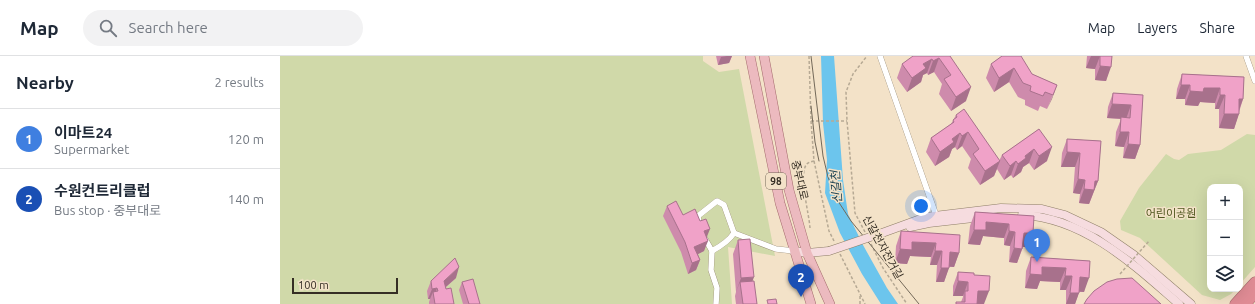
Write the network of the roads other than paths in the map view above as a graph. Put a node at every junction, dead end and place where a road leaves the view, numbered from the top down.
1 (750, 56) edge
2 (764, 56) edge
3 (880, 56) edge
4 (1246, 56) edge
5 (1255, 81) edge
6 (937, 219) junction
7 (734, 233) junction
8 (712, 251) junction
9 (794, 251) junction
10 (807, 253) junction
11 (1255, 282) edge
12 (1255, 293) edge
13 (716, 304) edge
14 (811, 304) edge
15 (830, 304) edge
16 (1179, 304) edge
17 (1191, 304) edge
18 (1235, 304) edge
19 (1246, 304) edge

1 - 9 main road, 98
2 - 10 main road, 중부대로 / 98
3 - 6 street
4 - 5 street
6 - 10 street, bridge
6 - 16 street
6 - 17 street
7 - 8 street
7 - 8 street
7 - 9 street
8 - 13 street
9 - 10 street
9 - 14 main road, 98
10 - 15 main road, 중부대로 / 98
11 - 18 highway
12 - 19 highway

